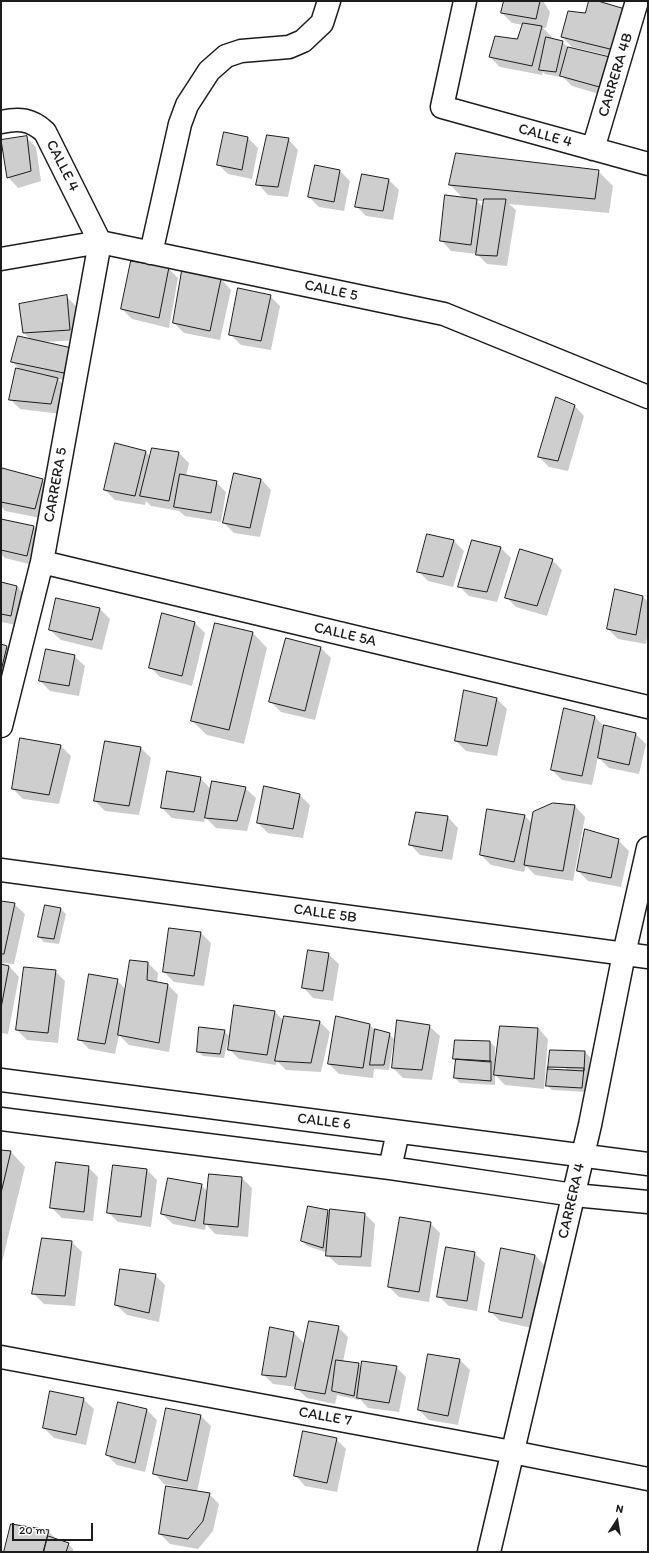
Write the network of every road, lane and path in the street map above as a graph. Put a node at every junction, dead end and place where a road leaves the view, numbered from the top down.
1 (329, 1) edge
2 (465, 1) edge
3 (638, 1) edge
4 (1, 122) edge
5 (593, 149) junction
6 (648, 164) edge
7 (100, 242) junction
8 (151, 253) junction
9 (1, 259) edge
10 (648, 396) edge
11 (42, 562) junction
12 (648, 707) edge
13 (1, 726) edge
14 (648, 848) edge
15 (1, 870) edge
16 (624, 954) junction
17 (648, 957) edge
18 (1, 1080) edge
19 (1, 1120) edge
20 (398, 1132) junction
21 (582, 1156) junction
22 (648, 1164) edge
23 (390, 1168) junction
24 (574, 1195) junction
25 (648, 1202) edge
26 (1, 1357) edge
27 (512, 1452) junction
28 (648, 1479) edge
29 (489, 1552) edge

1 - 8 street
2 - 5 street, CALLE 4
3 - 5 street, CARRERA 4B
4 - 7 street, CALLE 4
5 - 6 street, CALLE 4
7 - 8 street, CALLE 5
7 - 9 street, CALLE 5
7 - 11 street, CARRERA 5
8 - 10 street, CALLE 5
11 - 12 street, CALLE 5A
11 - 13 street, CARRERA 5
14 - 16 street, CARRERA 4
15 - 16 street, CALLE 5B
16 - 17 street, CALLE 5B
16 - 21 street, CARRERA 4
18 - 20 street, CALLE 6
19 - 23 street
20 - 21 street, CALLE 6
20 - 23 street
21 - 22 street, CALLE 6
21 - 24 street, CARRERA 4
23 - 24 street
24 - 25 street
24 - 27 street, CARRERA 4
26 - 27 street, CALLE 7
27 - 28 street, CALLE 7
27 - 29 street, CARRERA 4

